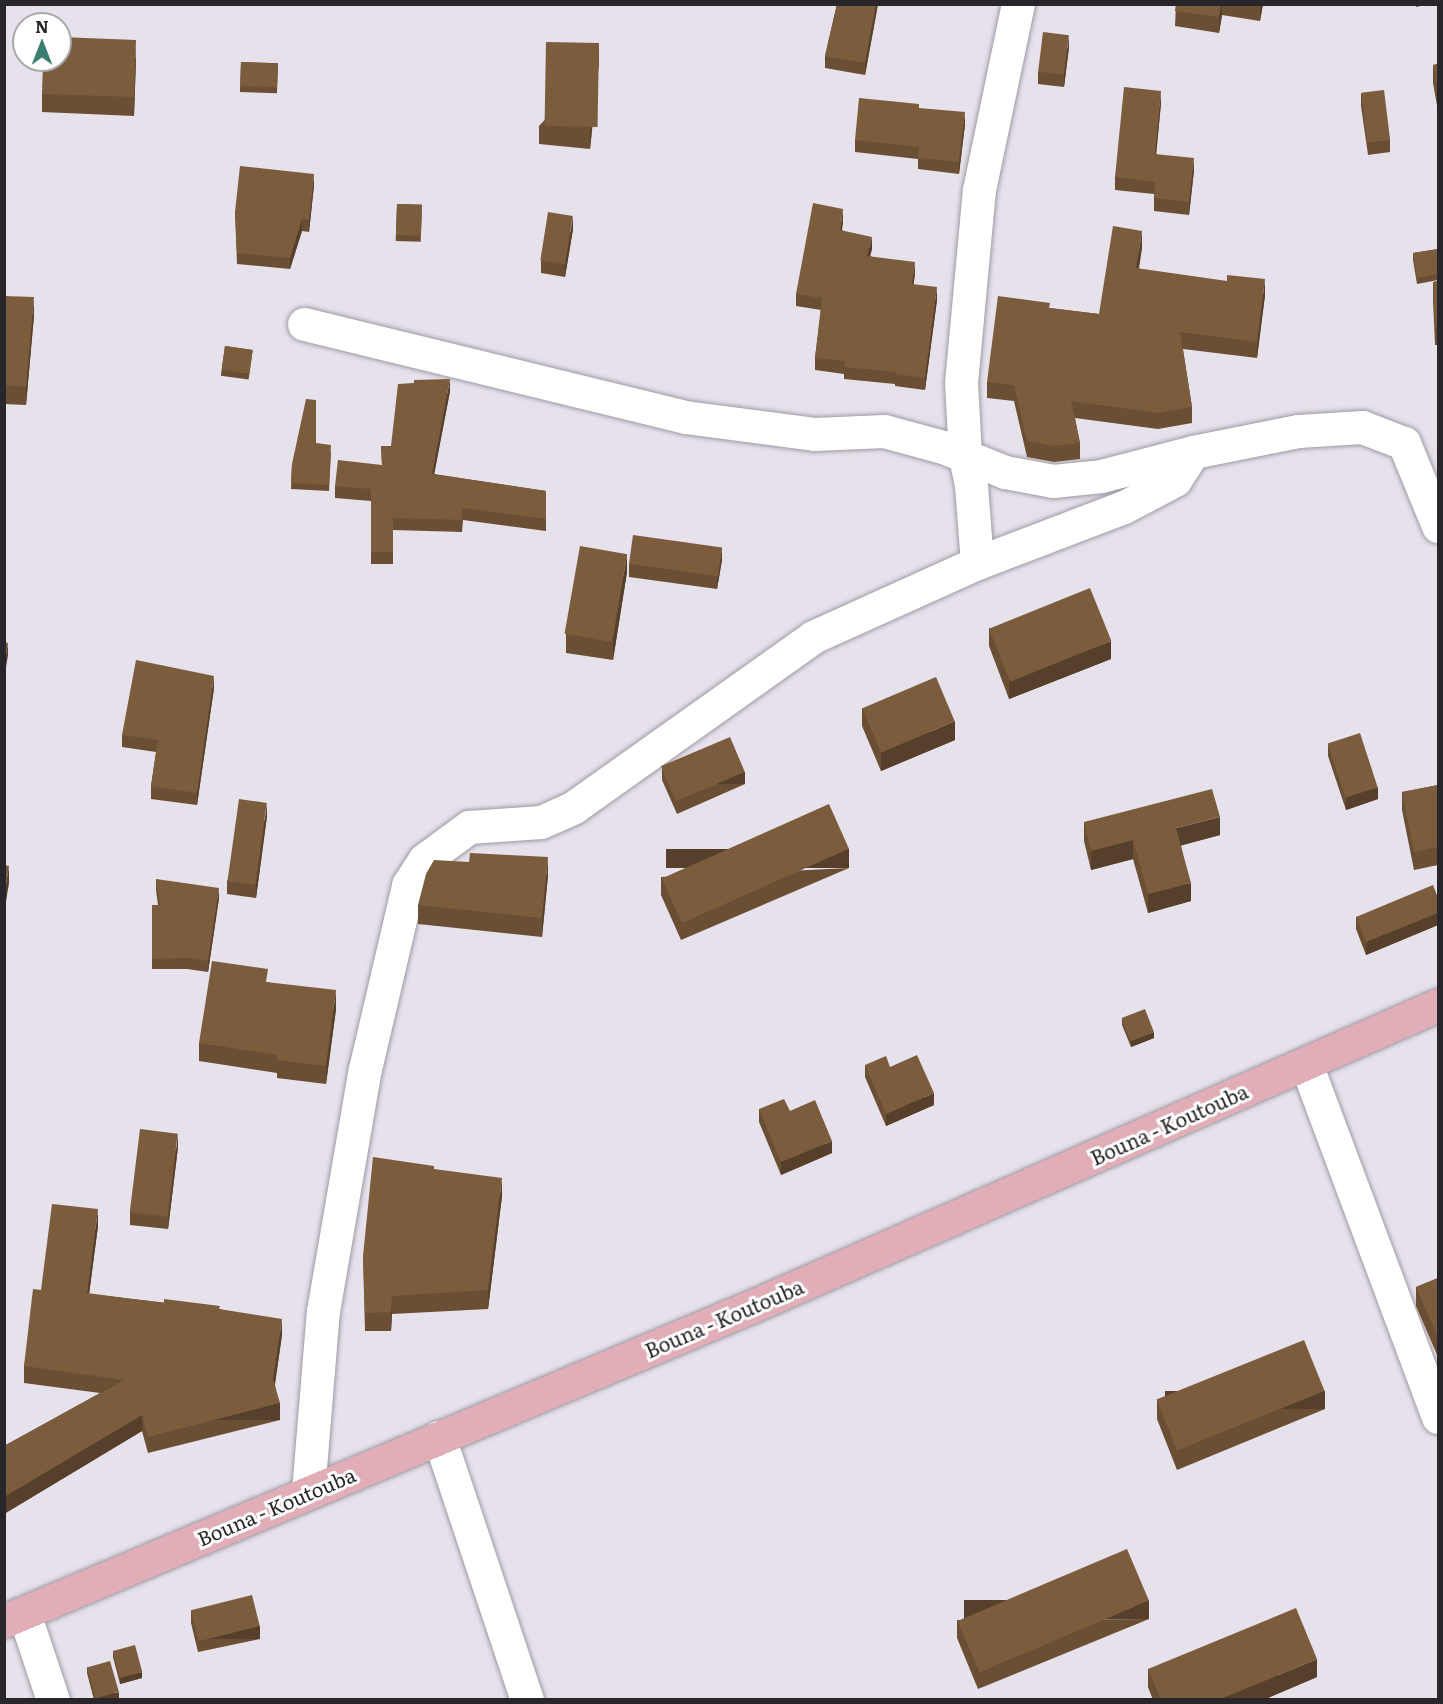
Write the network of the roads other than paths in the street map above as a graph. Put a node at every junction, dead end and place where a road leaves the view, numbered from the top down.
1 (1018, 4) edge
2 (304, 324) dead end
3 (1193, 452) junction
4 (965, 456) junction
5 (1438, 526) edge
6 (977, 563) junction
7 (1438, 1005) edge
8 (1306, 1064) junction
9 (1438, 1418) edge
10 (439, 1437) junction
11 (308, 1492) junction
12 (14, 1617) edge
13 (53, 1700) edge
14 (527, 1700) edge

1 - 4 street
2 - 4 street
3 - 4 street
3 - 5 street
3 - 6 street
4 - 6 street
6 - 11 street
7 - 8 main road, Bouna - Koutouba
8 - 9 street
8 - 10 main road, Bouna - Koutouba
10 - 11 main road, Bouna - Koutouba
10 - 14 street
11 - 12 main road, Bouna - Koutouba
12 - 13 street

